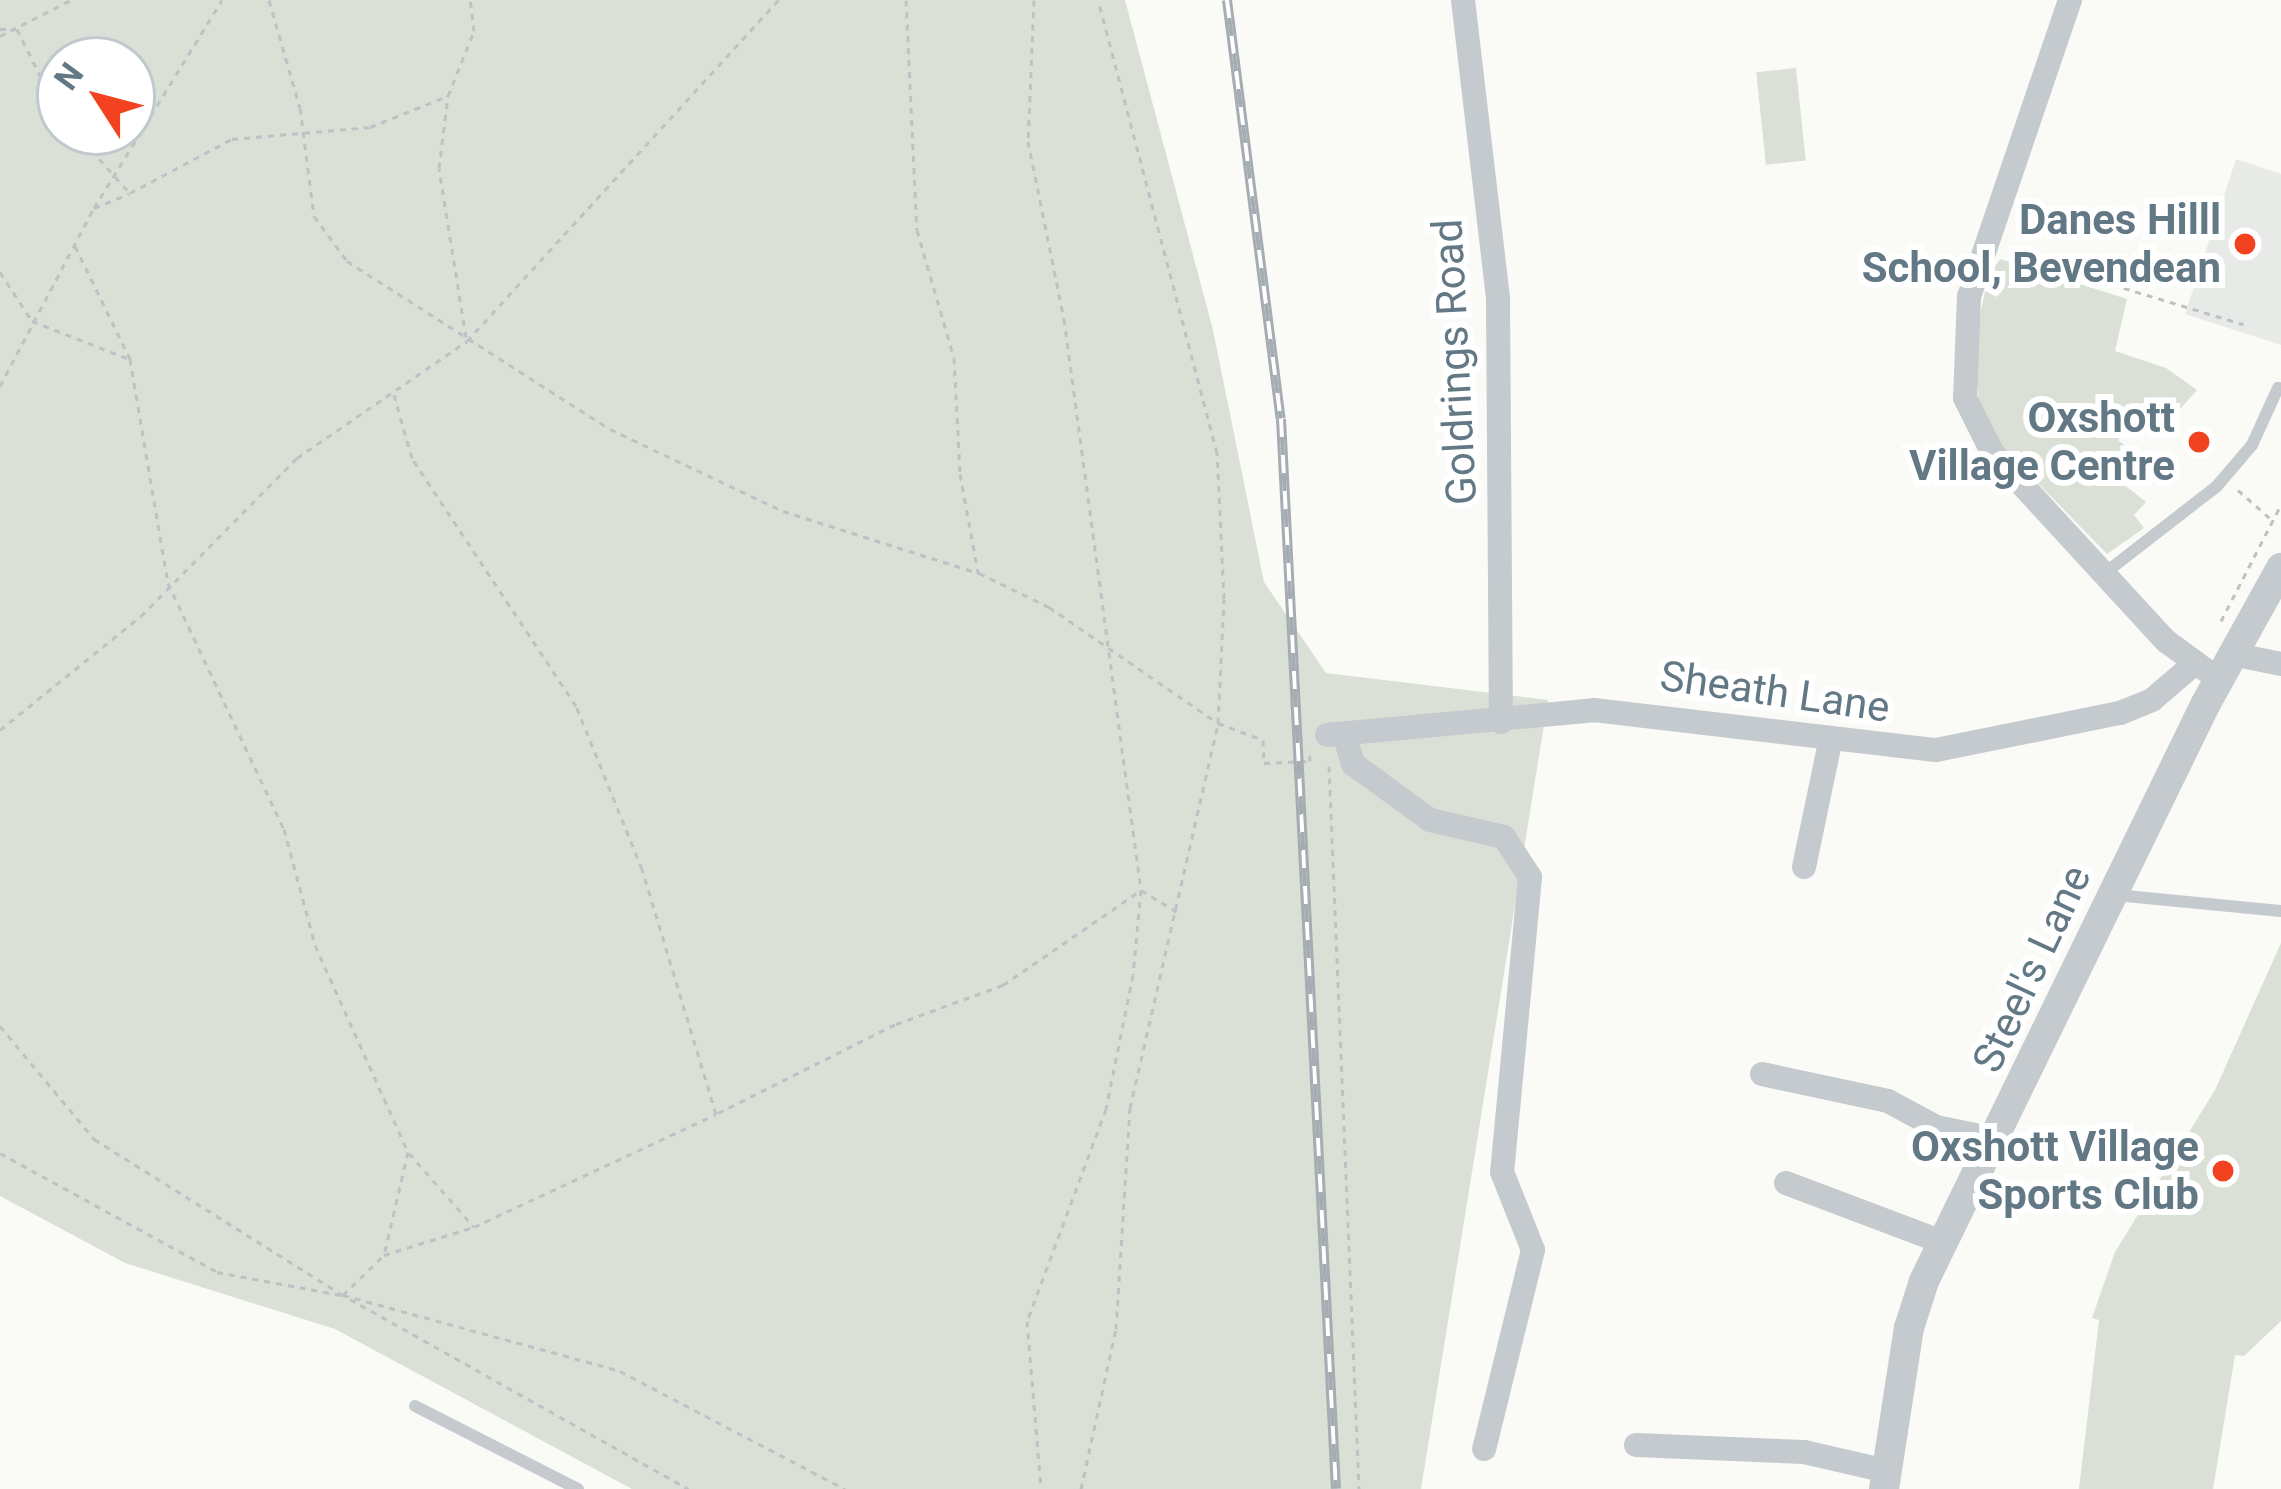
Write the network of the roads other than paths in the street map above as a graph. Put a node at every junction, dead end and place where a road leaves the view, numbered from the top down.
1 (1463, 0) edge
2 (2070, 0) edge
3 (2278, 388) dead end
4 (2281, 568) edge
5 (2104, 574) junction
6 (2281, 664) edge
7 (2213, 666) junction
8 (1501, 722) junction
9 (1831, 738) junction
10 (1804, 867) dead end
11 (2114, 895) junction
12 (2281, 911) edge
13 (1762, 1074) dead end
14 (1995, 1139) junction
15 (1786, 1184) dead end
16 (1942, 1242) junction
17 (416, 1406) dead end
18 (1636, 1444) dead end
19 (1484, 1449) dead end
20 (1885, 1480) edge
21 (578, 1489) edge

1 - 8 street, Goldrings Road
2 - 5 street
3 - 5 lane
4 - 7 street, Steel's Lane
5 - 7 street
6 - 7 street
7 - 9 street, Sheath Lane
7 - 11 street, Steel's Lane
8 - 9 street, Sheath Lane
8 - 19 street, Sheath Lane
9 - 10 street
11 - 12 lane
11 - 14 street, Steel's Lane
13 - 14 street
14 - 16 street, Steel's Lane
15 - 16 street
16 - 20 street, Steel's Lane
17 - 21 lane
18 - 20 street

